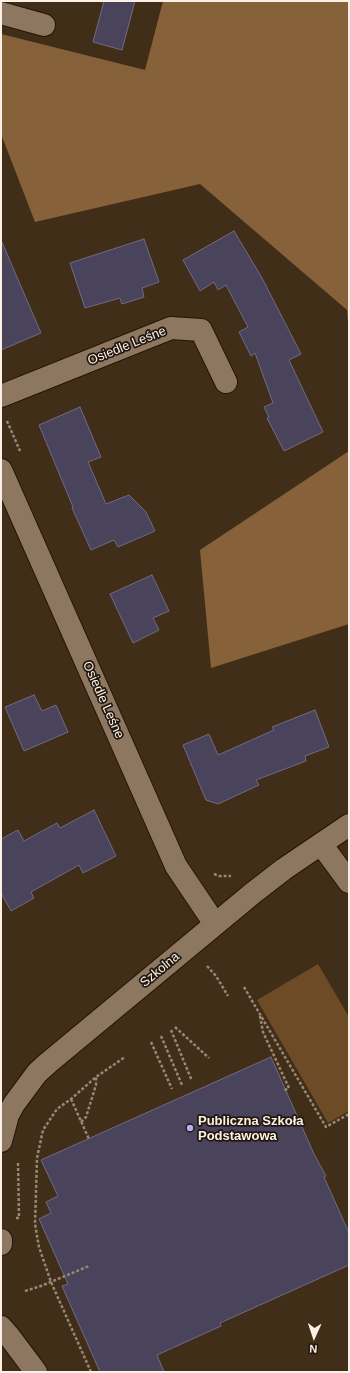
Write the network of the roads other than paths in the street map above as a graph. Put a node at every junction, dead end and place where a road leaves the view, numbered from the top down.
1 (1, 13) edge
2 (44, 25) dead end
3 (226, 382) dead end
4 (7, 394) edge
5 (1, 470) edge
6 (349, 825) edge
7 (322, 844) junction
8 (349, 882) edge
9 (215, 924) junction
10 (4, 1114) edge
11 (1, 1141) edge
12 (1, 1240) edge
13 (1, 1244) edge
14 (1, 1328) edge
15 (36, 1372) edge

1 - 2 street
3 - 4 street, Osiedle Leśne
5 - 9 street, Osiedle Leśne
6 - 7 street, Szkolna
7 - 8 street
7 - 9 street, Szkolna
9 - 10 street, Szkolna
10 - 11 street, Szkolna
12 - 13 street
14 - 15 street

